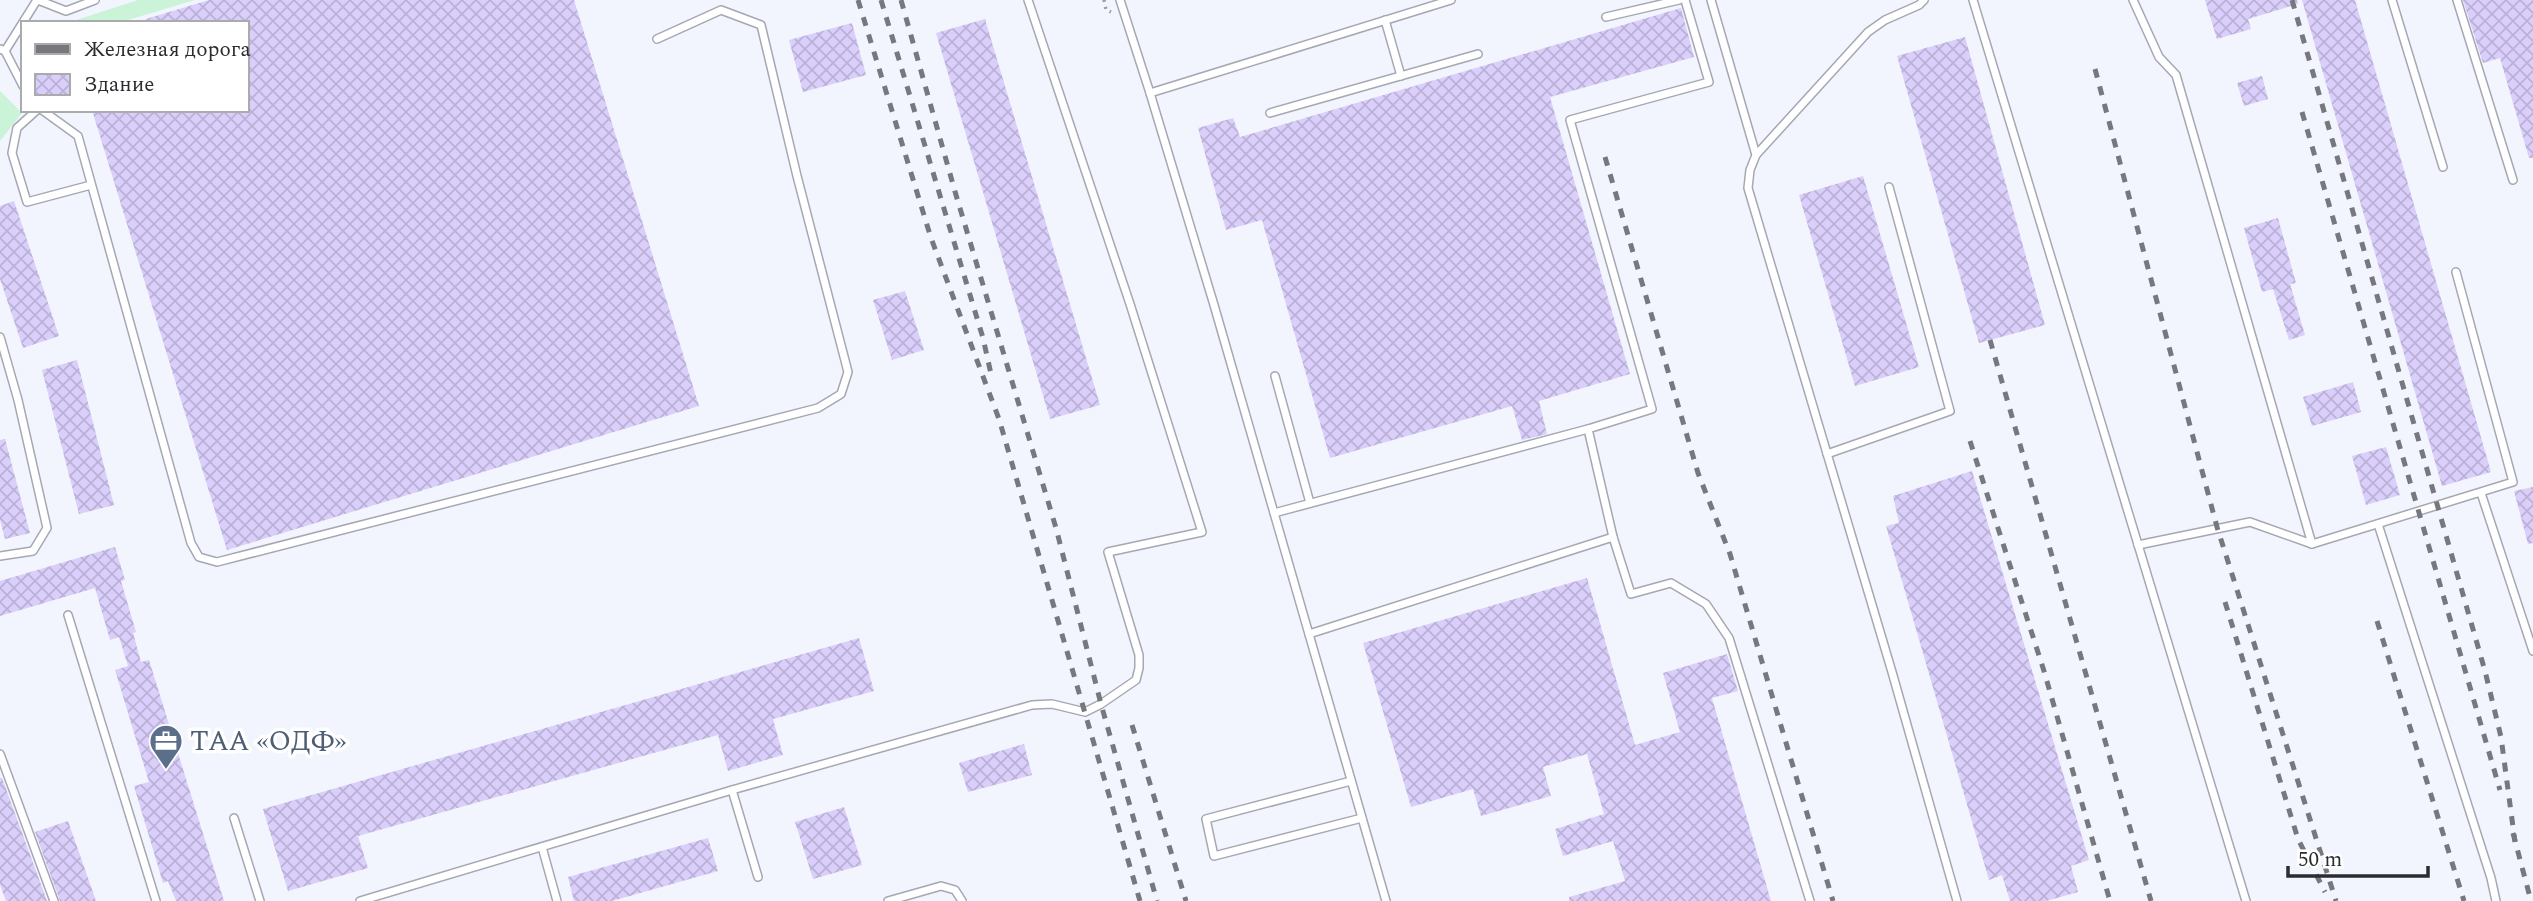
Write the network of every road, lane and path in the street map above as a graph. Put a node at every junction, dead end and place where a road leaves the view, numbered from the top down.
1 (37, 0) edge
2 (95, 0) edge
3 (1028, 0) edge
4 (1119, 0) edge
5 (1451, 0) edge
6 (1679, 0) edge
7 (1685, 0) edge
8 (1710, 0) edge
9 (1924, 0) edge
10 (1973, 0) edge
11 (2133, 0) edge
12 (2392, 0) edge
13 (2457, 0) edge
14 (1606, 17) dead end
15 (1385, 20) junction
16 (23, 21) edge
17 (21, 24) edge
18 (657, 39) dead end
19 (3, 50) edge
20 (1478, 54) dead end
21 (1401, 76) junction
22 (21, 82) edge
23 (1150, 93) junction
24 (37, 112) edge
25 (42, 112) edge
26 (1270, 113) dead end
27 (1756, 155) junction
28 (2443, 167) dead end
29 (2513, 180) dead end
30 (91, 185) junction
31 (1889, 187) dead end
32 (2456, 272) dead end
33 (0, 337) edge
34 (1275, 376) dead end
35 (1588, 429) junction
36 (1828, 454) junction
37 (2481, 493) junction
38 (1310, 503) junction
39 (1274, 513) junction
40 (2378, 524) junction
41 (1613, 537) junction
42 (2312, 544) junction
43 (2138, 545) junction
44 (0, 556) edge
45 (68, 615) dead end
46 (1309, 634) junction
47 (2533, 650) edge
48 (0, 754) edge
49 (1351, 781) junction
50 (732, 790) junction
51 (234, 818) dead end
52 (1362, 818) junction
53 (542, 847) junction
54 (758, 877) dead end
55 (54, 901) edge
56 (156, 901) edge
57 (260, 901) edge
58 (360, 901) edge
59 (557, 901) edge
60 (888, 901) edge
61 (962, 901) edge
62 (1386, 901) edge
63 (1810, 901) edge
64 (1957, 901) edge
65 (2246, 901) edge
66 (2496, 901) edge

1 - 2 lane
1 - 16 lane
3 - 50 lane
4 - 23 lane
5 - 15 lane
6 - 14 lane
7 - 35 lane
8 - 27 lane
9 - 27 lane
10 - 43 lane
11 - 42 lane
12 - 28 lane
13 - 29 lane
15 - 21 lane
15 - 23 lane
17 - 19 lane
18 - 30 lane
19 - 22 lane
20 - 21 lane
21 - 26 lane
23 - 39 lane
24 - 30 lane
25 - 30 lane
27 - 36 lane
31 - 36 lane
32 - 37 lane
33 - 44 lane
34 - 38 lane
35 - 38 lane
35 - 41 lane
36 - 64 lane
37 - 40 lane
37 - 47 lane
38 - 39 lane
39 - 46 lane
40 - 42 lane
40 - 66 lane
41 - 46 lane
41 - 63 lane
42 - 43 lane
43 - 65 lane
45 - 56 lane
46 - 49 lane
48 - 55 lane
49 - 52 lane
49 - 52 lane
50 - 53 lane
50 - 54 lane
51 - 57 lane
52 - 62 lane
53 - 58 lane
53 - 59 lane
60 - 61 lane

